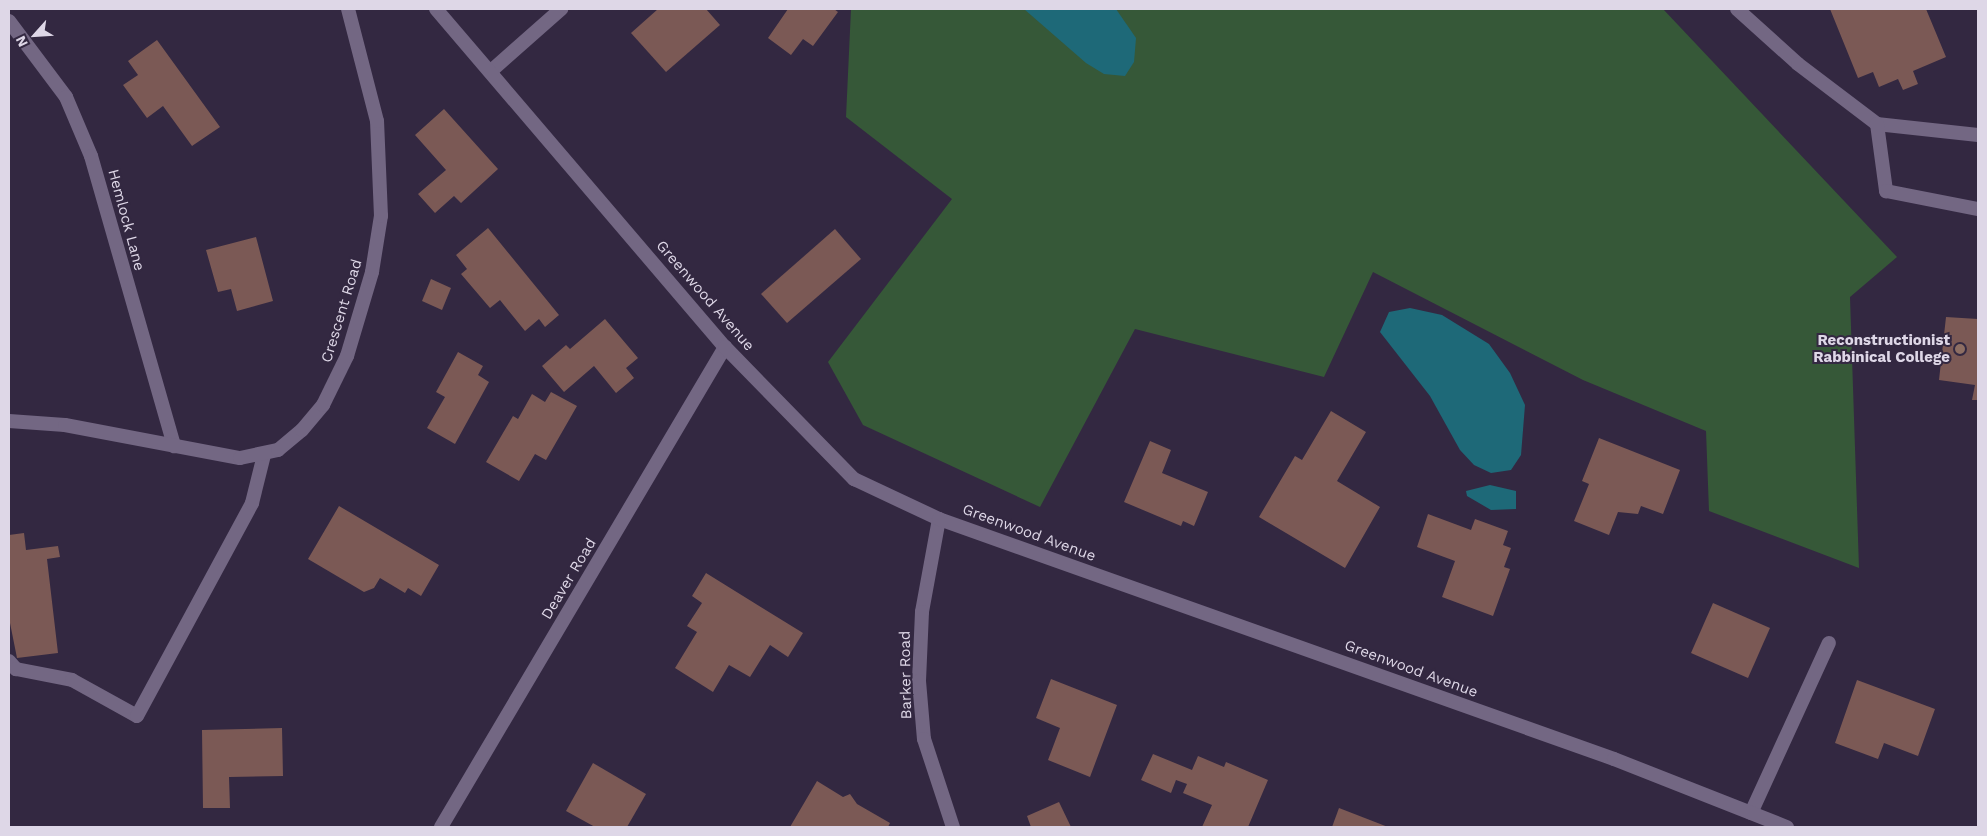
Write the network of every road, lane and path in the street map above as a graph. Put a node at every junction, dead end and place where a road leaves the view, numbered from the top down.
1 (348, 9) edge
2 (436, 9) edge
3 (561, 9) edge
4 (1737, 9) edge
5 (9, 21) edge
6 (491, 71) junction
7 (1877, 124) junction
8 (1978, 135) edge
9 (1978, 209) edge
10 (725, 347) junction
11 (9, 420) edge
12 (174, 446) junction
13 (264, 455) junction
14 (939, 519) junction
15 (1829, 643) dead end
16 (9, 662) edge
17 (1751, 813) junction
18 (442, 827) edge
19 (953, 827) edge
20 (1787, 827) edge

1 - 13 street, Crescent Road
2 - 6 street, Greenwood Avenue
3 - 6 street
4 - 7 street
5 - 12 street, Hemlock Lane
6 - 10 street, Greenwood Avenue
7 - 8 street
7 - 9 street
10 - 14 street, Greenwood Avenue
10 - 18 street, Deaver Road
11 - 12 street, Crescent Road
12 - 13 street, Crescent Road
13 - 16 street
14 - 17 street, Greenwood Avenue
14 - 19 street, Barker Road
15 - 17 street
17 - 20 street, Greenwood Avenue

